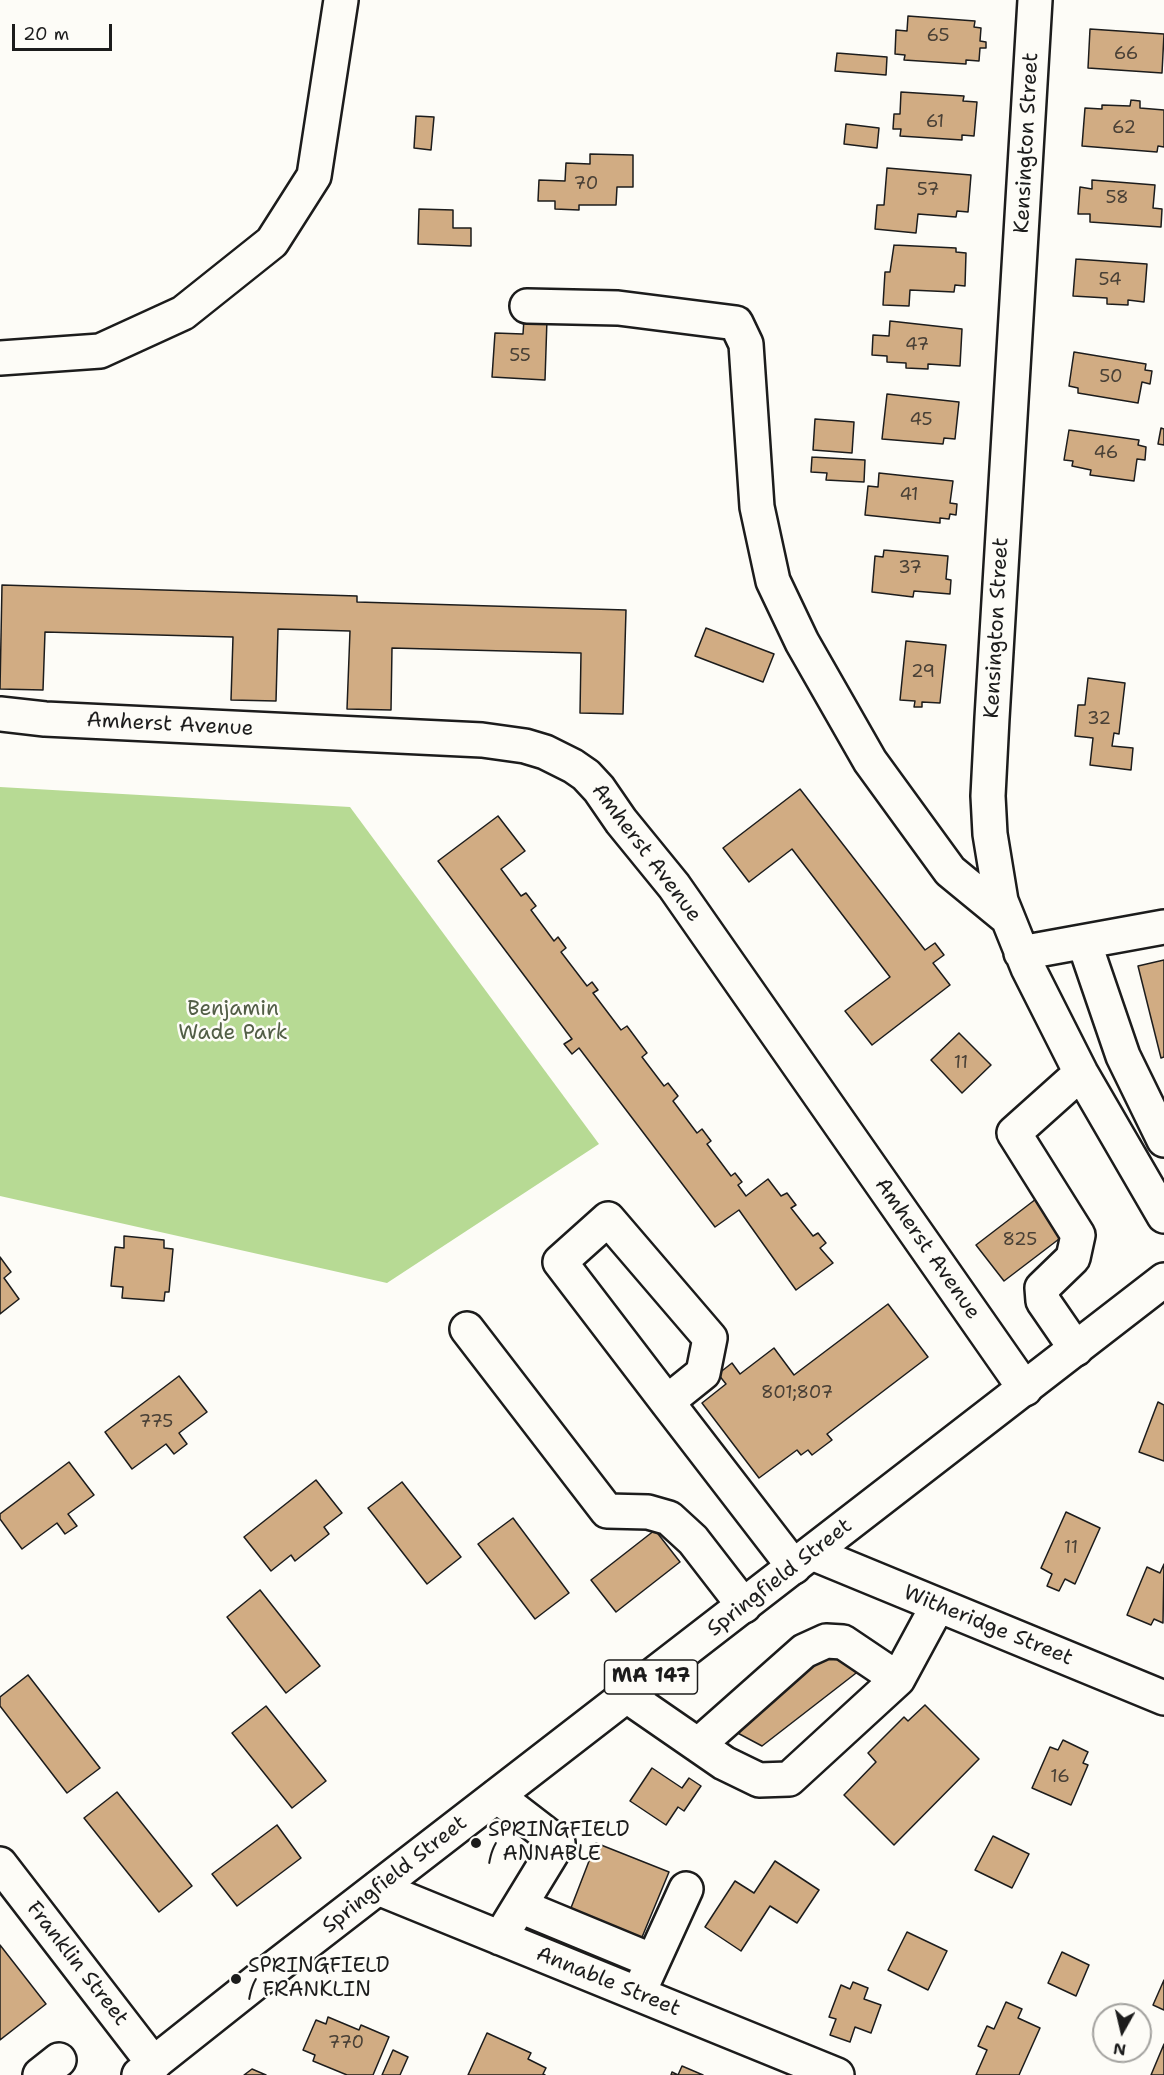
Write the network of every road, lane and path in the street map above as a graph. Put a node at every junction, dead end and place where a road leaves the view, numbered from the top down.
1 (341, 0) edge
2 (1035, 0) edge
3 (526, 306) dead end
4 (0, 358) edge
5 (0, 714) edge
6 (1006, 917) junction
7 (1164, 927) edge
8 (1084, 942) junction
9 (1021, 953) junction
10 (1081, 1073) junction
11 (1164, 1140) edge
12 (1126, 1154) junction
13 (1164, 1216) edge
14 (1164, 1280) edge
15 (467, 1329) dead end
16 (1076, 1349) junction
17 (1025, 1389) junction
18 (667, 1402) junction
19 (803, 1560) junction
20 (938, 1605) junction
21 (744, 1606) junction
22 (898, 1679) junction
23 (627, 1696) junction
24 (1164, 1698) edge
25 (698, 1744) junction
26 (497, 1797) junction
27 (0, 1864) edge
28 (378, 1888) junction
29 (686, 1889) dead end
30 (520, 1906) junction
31 (500, 1938) junction
32 (653, 1961) junction
33 (638, 1994) junction
34 (147, 2069) edge
35 (837, 2075) edge

1 - 4 street
2 - 6 street, Kensington Street
3 - 6 street
5 - 17 street, Amherst Avenue
6 - 9 street, Kensington Street
7 - 8 street
8 - 9 street
8 - 11 street
9 - 10 street, Kensington Street
10 - 12 street, Kensington Street
10 - 16 street
11 - 12 street
12 - 13 street, Kensington Street
14 - 16 street, Springfield Street / MA 147
15 - 21 street
16 - 17 street, Springfield Street / MA 147
17 - 19 street, Springfield Street / MA 147
18 - 18 street
18 - 19 street
19 - 20 street, Witheridge Street
19 - 21 street, Springfield Street / MA 147
20 - 22 street
20 - 24 street, Witheridge Street
21 - 23 street, Springfield Street / MA 147
22 - 25 street
22 - 25 street
23 - 25 street
23 - 26 street, Springfield Street / MA 147
26 - 28 street, Springfield Street / MA 147
26 - 30 street
27 - 34 street, Franklin Street
28 - 31 street, Annable Street
28 - 34 street, Springfield Street / MA 147
29 - 32 street
30 - 31 street
30 - 32 street
31 - 33 street, Annable Street
32 - 33 street
33 - 35 street, Annable Street

